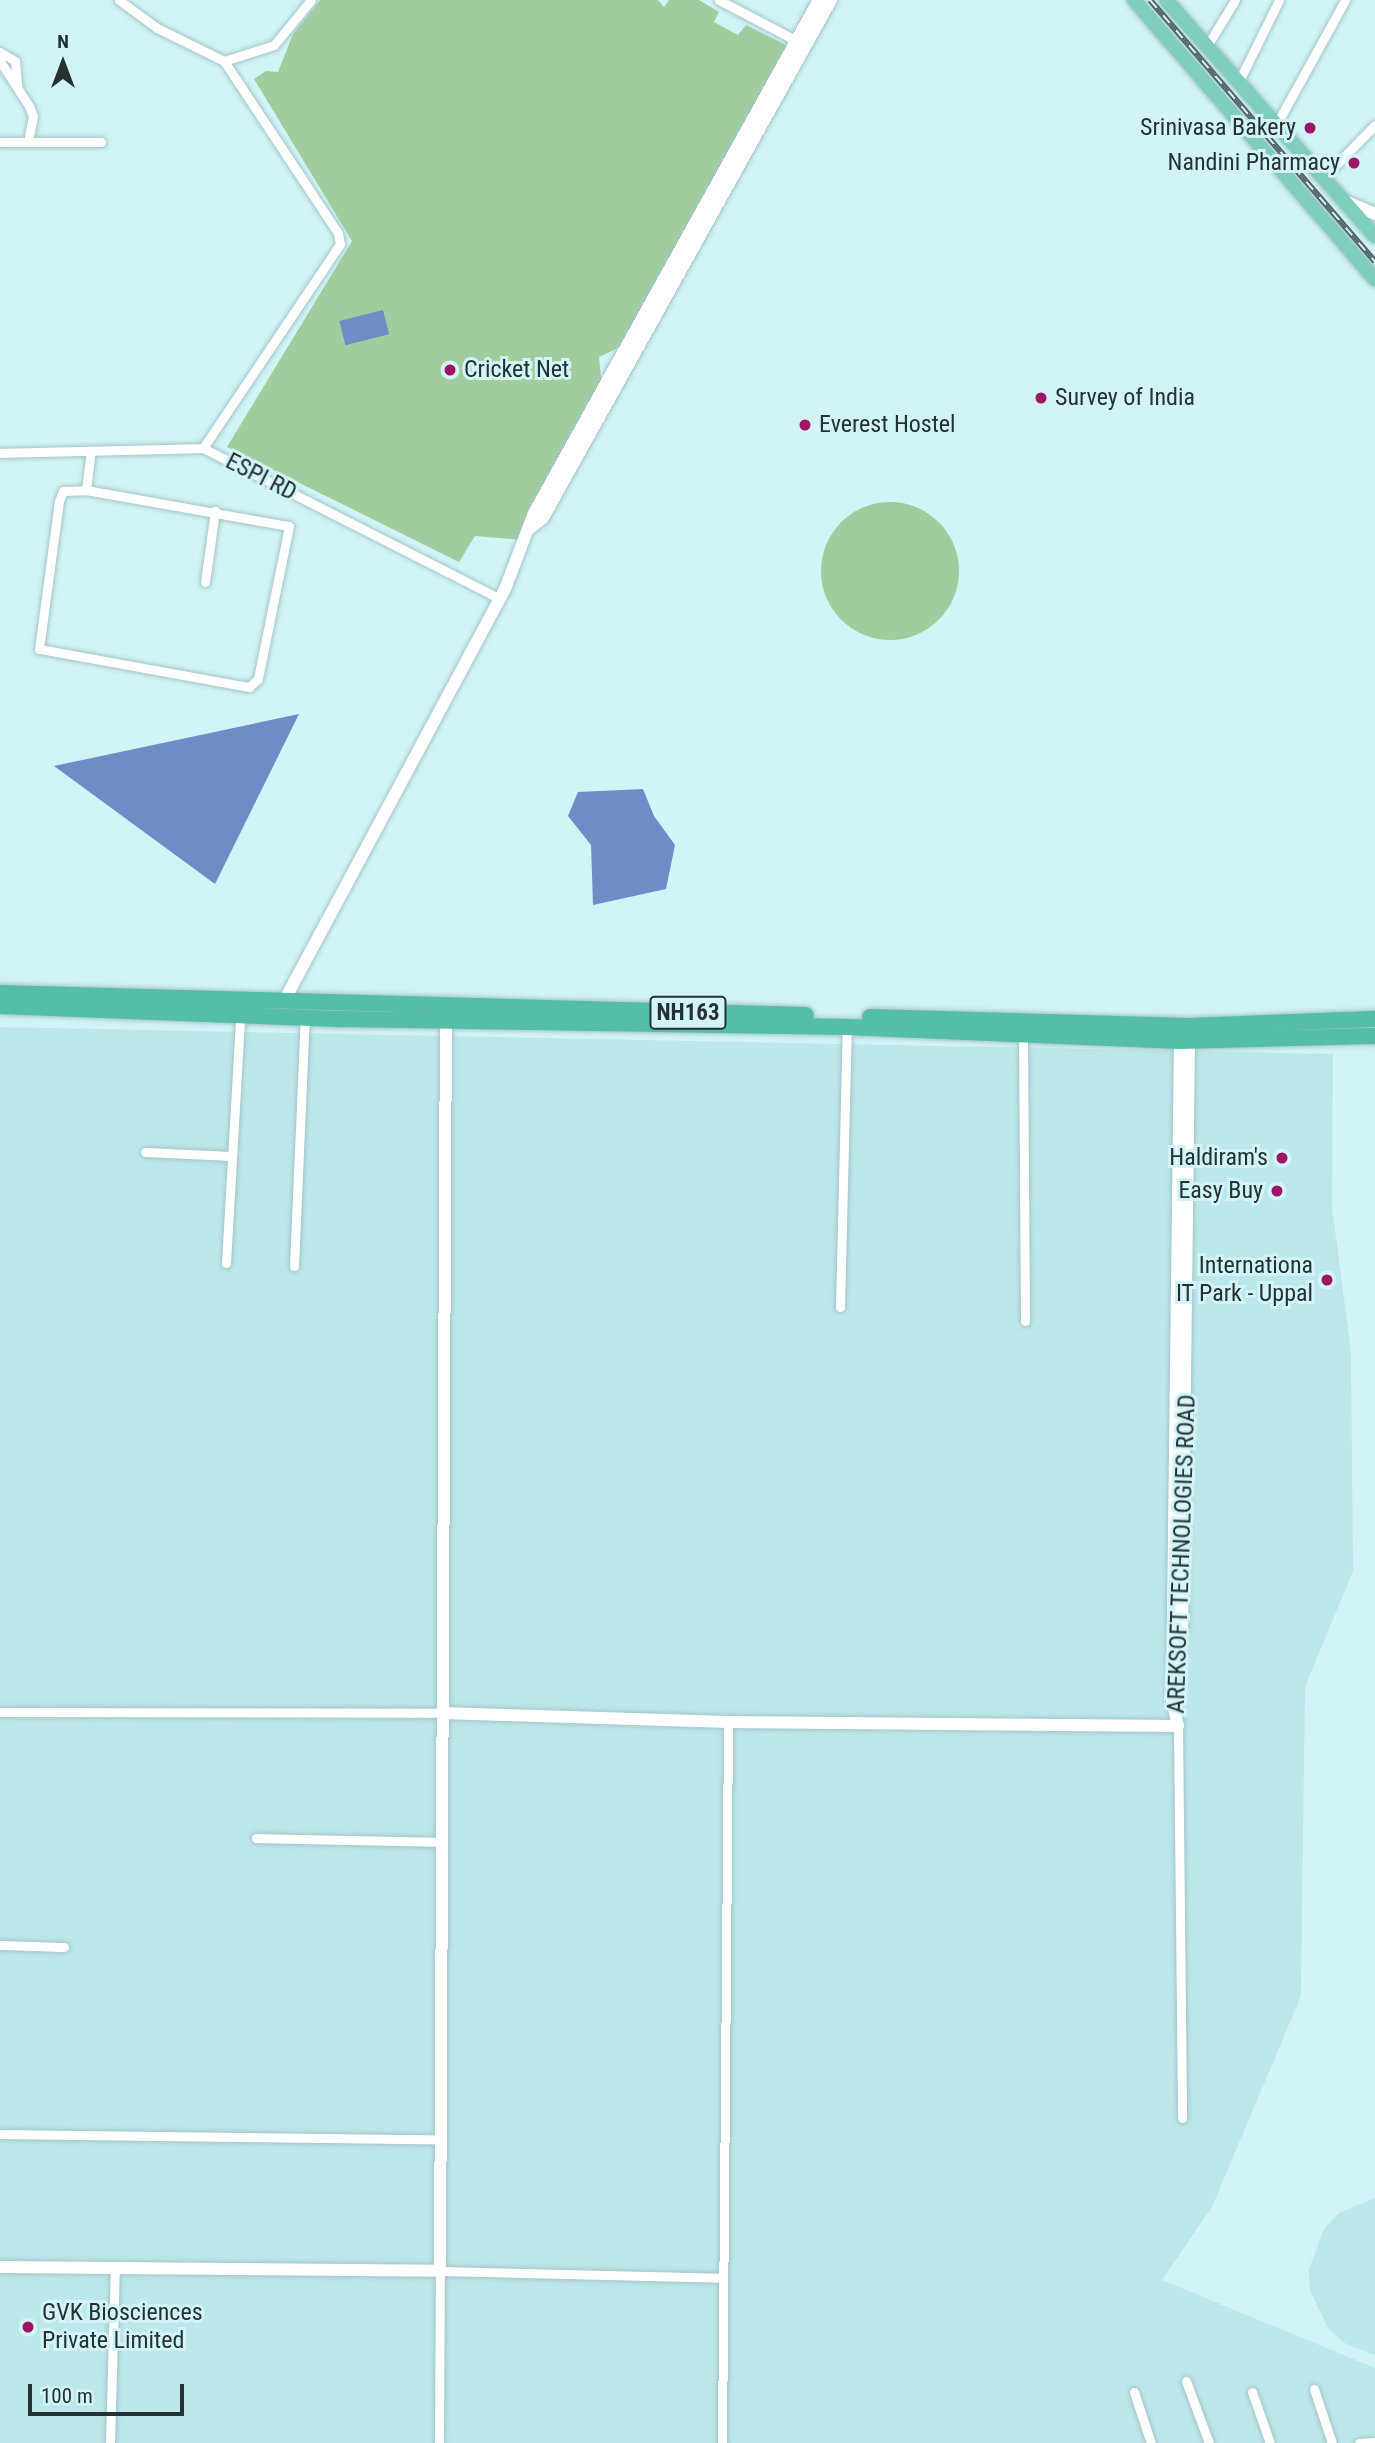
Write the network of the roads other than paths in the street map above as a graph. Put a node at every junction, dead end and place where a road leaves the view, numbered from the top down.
1 (119, 0) edge
2 (311, 0) edge
3 (719, 0) edge
4 (819, 0) edge
5 (831, 0) edge
6 (1134, 0) edge
7 (1166, 0) edge
8 (1235, 0) edge
9 (1279, 0) edge
10 (1345, 0) edge
11 (797, 41) junction
12 (1206, 46) junction
13 (0, 52) edge
14 (0, 61) edge
15 (224, 61) junction
16 (1238, 83) junction
17 (17, 86) junction
18 (1375, 125) edge
19 (1275, 127) junction
20 (0, 142) edge
21 (28, 142) junction
22 (101, 142) dead end
23 (1325, 176) junction
24 (1347, 202) junction
25 (1375, 214) edge
26 (1375, 236) edge
27 (1375, 279) edge
28 (203, 448) junction
29 (90, 451) junction
30 (0, 453) edge
31 (86, 490) junction
32 (215, 511) junction
33 (530, 528) junction
34 (205, 582) dead end
35 (499, 598) junction
36 (0, 993) edge
37 (0, 1006) edge
38 (281, 1010) junction
39 (446, 1013) junction
40 (240, 1017) junction
41 (305, 1018) junction
42 (1375, 1019) edge
43 (847, 1027) junction
44 (1023, 1034) junction
45 (1375, 1036) edge
46 (1184, 1041) junction
47 (145, 1152) dead end
48 (232, 1156) junction
49 (226, 1263) dead end
50 (294, 1266) dead end
51 (840, 1307) dead end
52 (1025, 1321) dead end
53 (0, 1712) edge
54 (442, 1713) junction
55 (728, 1722) junction
56 (1178, 1726) junction
57 (256, 1838) dead end
58 (442, 1842) junction
59 (0, 1945) edge
60 (64, 1947) dead end
61 (1182, 2118) dead end
62 (0, 2133) edge
63 (440, 2139) junction
64 (0, 2267) edge
65 (115, 2268) junction
66 (440, 2271) junction
67 (721, 2278) junction
68 (1186, 2381) dead end
69 (1314, 2389) dead end
70 (1134, 2392) dead end
71 (1252, 2392) dead end
72 (1375, 2442) edge
73 (110, 2443) edge
74 (439, 2443) edge
75 (722, 2443) edge
76 (1152, 2443) edge
77 (1209, 2443) edge
78 (1270, 2443) edge
79 (1332, 2443) edge
80 (1359, 2443) edge

1 - 15 street
2 - 15 street
3 - 11 street
4 - 11 street
5 - 33 street
6 - 27 main road
7 - 12 main road
8 - 12 street
9 - 16 street
10 - 19 street
11 - 33 street
12 - 16 main road
13 - 17 street
14 - 17 street
15 - 28 street
16 - 19 main road
17 - 21 street
18 - 23 street
19 - 23 main road
20 - 21 street
21 - 22 street
23 - 24 main road
24 - 25 street
24 - 26 main road
28 - 29 street, ESPI RD
28 - 35 street, ESPI RD
29 - 30 street, ESPI RD
29 - 31 street
31 - 32 street
31 - 32 street
32 - 34 street
33 - 35 street
35 - 38 street
36 - 38 highway, NH163
37 - 40 highway, NH163
38 - 39 highway, NH163
38 - 40 highway, NH163
38 - 41 highway, NH163
39 - 41 highway, NH163
39 - 42 highway, NH163
39 - 43 highway, NH163
39 - 54 street
40 - 48 street
41 - 50 street
43 - 44 highway, NH163
43 - 51 street
44 - 46 highway, NH163
44 - 52 street
45 - 46 highway, NH163
46 - 56 street, AREKSOFT TECHNOLOGIES ROAD
47 - 48 street
48 - 49 street
53 - 54 street
54 - 55 street
54 - 58 street
55 - 56 street
55 - 67 street
56 - 61 street
57 - 58 street
58 - 63 street
59 - 60 street
62 - 63 street
63 - 66 street
64 - 65 street
65 - 66 street
65 - 73 street
66 - 67 street
66 - 74 street
67 - 75 street
68 - 77 street
69 - 79 street
70 - 76 street
71 - 78 street
72 - 80 street

